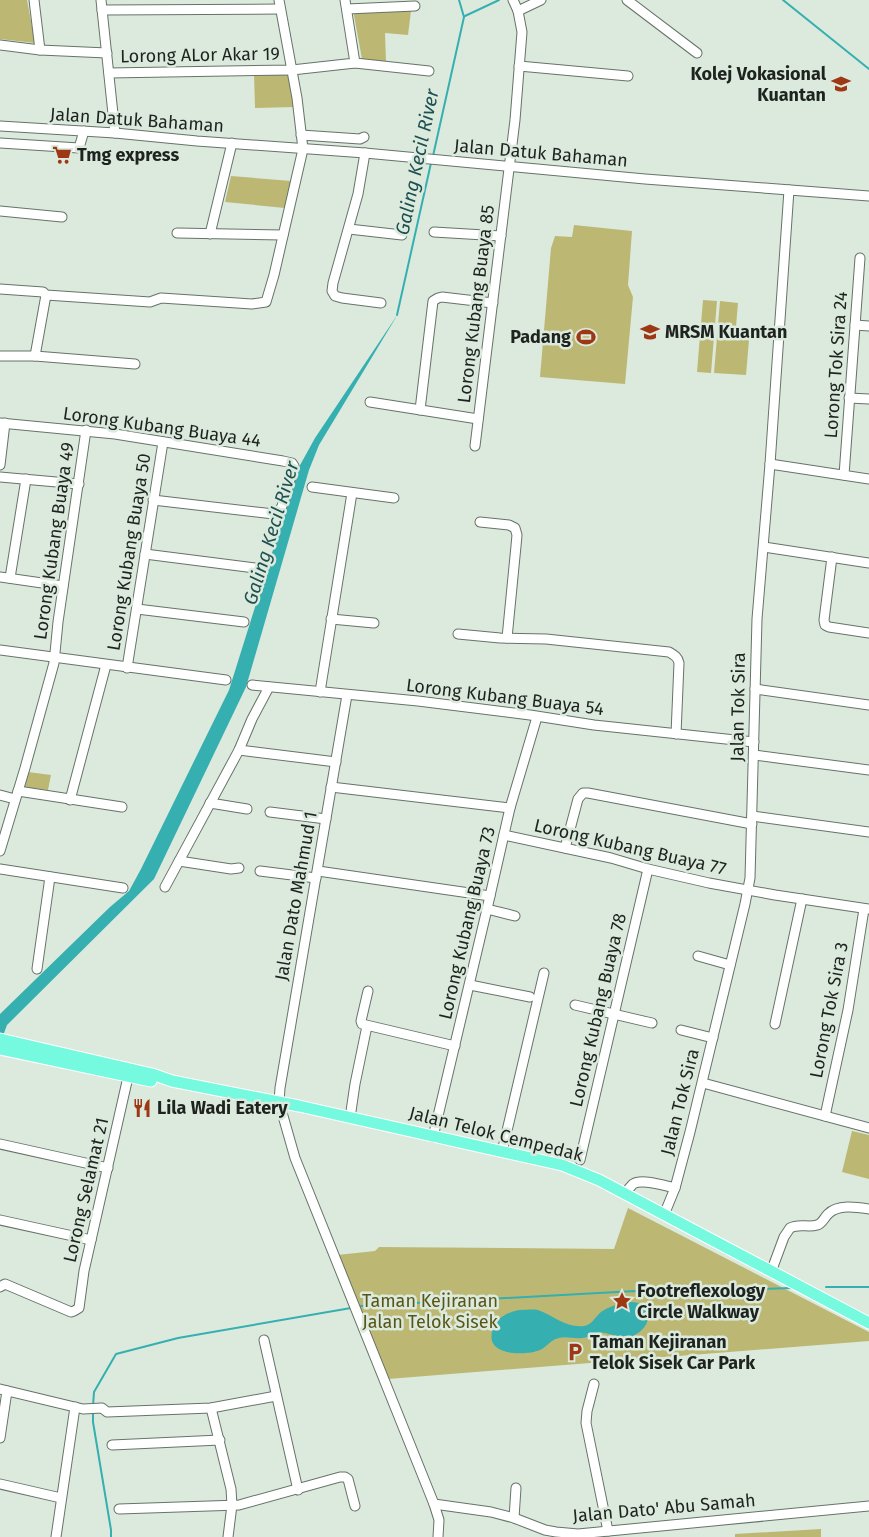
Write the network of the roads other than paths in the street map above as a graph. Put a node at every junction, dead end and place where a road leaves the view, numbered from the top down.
1 (34, 0) edge
2 (101, 0) edge
3 (513, 0) edge
4 (541, 0) edge
5 (627, 0) edge
6 (346, 4) edge
7 (280, 5) edge
8 (416, 6) dead end
9 (102, 10) junction
10 (518, 11) junction
11 (0, 45) edge
12 (40, 50) junction
13 (107, 53) junction
14 (697, 53) dead end
15 (355, 63) junction
16 (519, 66) junction
17 (292, 70) junction
18 (429, 71) dead end
19 (109, 73) junction
20 (628, 76) dead end
21 (0, 126) edge
22 (84, 131) junction
23 (115, 133) junction
24 (302, 135) junction
25 (364, 137) dead end
26 (0, 143) edge
27 (232, 143) junction
28 (303, 149) junction
29 (365, 153) junction
30 (509, 167) junction
31 (789, 190) junction
32 (869, 196) edge
33 (0, 211) edge
34 (62, 217) dead end
35 (349, 229) junction
36 (434, 232) dead end
37 (177, 233) dead end
38 (210, 234) junction
39 (402, 235) dead end
40 (283, 236) junction
41 (501, 236) junction
42 (860, 258) dead end
43 (0, 289) edge
44 (46, 295) junction
45 (381, 303) dead end
46 (493, 304) junction
47 (855, 325) junction
48 (869, 326) edge
49 (0, 356) edge
50 (35, 356) junction
51 (135, 364) dead end
52 (850, 398) junction
53 (869, 399) edge
54 (370, 402) dead end
55 (420, 410) junction
56 (478, 419) junction
57 (2, 423) edge
58 (86, 430) junction
59 (163, 442) junction
60 (475, 446) dead end
61 (770, 464) junction
62 (0, 465) edge
63 (844, 475) junction
64 (0, 477) edge
65 (26, 479) junction
66 (869, 479) edge
67 (79, 484) junction
68 (312, 487) dead end
69 (352, 493) junction
70 (394, 498) dead end
71 (153, 500) junction
72 (480, 522) dead end
73 (764, 547) junction
74 (146, 554) junction
75 (832, 558) junction
76 (869, 563) edge
77 (254, 568) dead end
78 (0, 577) edge
79 (10, 578) junction
80 (63, 586) junction
81 (137, 609) junction
82 (331, 619) junction
83 (244, 622) dead end
84 (374, 623) dead end
85 (869, 633) edge
86 (458, 634) dead end
87 (506, 638) junction
88 (0, 650) edge
89 (54, 657) junction
90 (106, 665) junction
91 (127, 668) junction
92 (226, 680) dead end
93 (252, 686) dead end
94 (269, 687) junction
95 (755, 689) junction
96 (320, 692) junction
97 (347, 695) junction
98 (869, 706) edge
99 (537, 717) junction
100 (676, 734) junction
101 (754, 742) junction
102 (239, 750) junction
103 (754, 755) junction
104 (336, 762) junction
105 (869, 770) edge
106 (331, 787) junction
107 (0, 795) edge
108 (17, 795) junction
109 (70, 800) junction
110 (210, 803) junction
111 (122, 807) dead end
112 (510, 808) junction
113 (247, 809) dead end
114 (270, 812) dead end
115 (326, 819) junction
116 (752, 820) junction
117 (869, 832) edge
118 (504, 835) junction
119 (565, 848) junction
120 (0, 851) edge
121 (179, 862) junction
122 (239, 868) dead end
123 (0, 869) edge
124 (648, 869) junction
125 (260, 871) dead end
126 (317, 874) junction
127 (50, 877) junction
128 (165, 887) dead end
129 (124, 888) dead end
130 (748, 890) junction
131 (490, 896) junction
132 (802, 900) junction
133 (867, 909) edge
134 (488, 910) junction
135 (515, 916) dead end
136 (698, 956) dead end
137 (730, 965) junction
138 (37, 969) dead end
139 (544, 973) dead end
140 (470, 985) junction
141 (368, 991) dead end
142 (530, 997) dead end
143 (575, 1005) dead end
144 (614, 1014) junction
145 (652, 1023) dead end
146 (775, 1024) dead end
147 (367, 1026) junction
148 (681, 1030) dead end
149 (713, 1038) junction
150 (2, 1045) edge
151 (455, 1046) junction
152 (128, 1077) junction
153 (172, 1081) junction
154 (702, 1083) junction
155 (279, 1102) junction
156 (825, 1116) junction
157 (350, 1118) junction
158 (869, 1128) edge
159 (433, 1137) junction
160 (0, 1144) edge
161 (502, 1152) junction
162 (580, 1160) dead end
163 (108, 1168) junction
164 (675, 1188) junction
165 (625, 1194) junction
166 (869, 1209) edge
167 (664, 1215) junction
168 (0, 1220) edge
169 (91, 1240) junction
170 (771, 1272) junction
171 (0, 1287) edge
172 (869, 1323) edge
173 (264, 1340) dead end
174 (594, 1384) dead end
175 (3, 1390) edge
176 (276, 1396) junction
177 (75, 1407) junction
178 (211, 1408) junction
179 (0, 1438) edge
180 (220, 1440) junction
181 (112, 1445) dead end
182 (0, 1484) edge
183 (516, 1488) dead end
184 (298, 1490) junction
185 (61, 1498) junction
186 (434, 1504) junction
187 (232, 1506) junction
188 (354, 1506) dead end
189 (869, 1506) edge
190 (119, 1509) dead end
191 (514, 1518) junction
192 (608, 1531) junction
193 (56, 1537) edge
194 (228, 1537) edge
195 (438, 1537) edge

1 - 12 street
2 - 9 street
3 - 10 street, Lorong Kubang Buaya 85
4 - 10 street
5 - 14 street
6 - 8 street
6 - 15 street
7 - 9 street
7 - 17 street
9 - 13 street
10 - 16 street, Lorong Kubang Buaya 85
11 - 12 street
12 - 13 street
13 - 19 street
15 - 17 street, Lorong ALor Akar 19
15 - 18 street, Lorong ALor Akar 19
16 - 20 street
16 - 30 street, Lorong Kubang Buaya 85
17 - 19 street, Lorong ALor Akar 19
17 - 24 street
19 - 23 street
21 - 22 street, Jalan Datuk Bahaman
22 - 23 street, Jalan Datuk Bahaman
22 - 26 street
23 - 27 street, Jalan Datuk Bahaman
24 - 25 street
24 - 28 street
27 - 28 street, Jalan Datuk Bahaman
27 - 38 street
28 - 29 street, Jalan Datuk Bahaman
28 - 40 street
29 - 30 street, Jalan Datuk Bahaman
29 - 35 street
30 - 31 street, Jalan Datuk Bahaman
30 - 41 street, Lorong Kubang Buaya 85
31 - 32 street, Jalan Datuk Bahaman
31 - 61 street, Jalan Tok Sira
33 - 34 street
35 - 39 street
35 - 45 street
36 - 41 street
37 - 38 street
38 - 40 street
40 - 44 street
41 - 46 street, Lorong Kubang Buaya 85
42 - 47 street, Lorong Tok Sira 24
43 - 44 street
44 - 50 street
46 - 55 street
46 - 56 street, Lorong Kubang Buaya 85
47 - 48 street
47 - 52 street, Lorong Tok Sira 24
49 - 50 street
50 - 51 street
52 - 53 street
52 - 63 street, Lorong Tok Sira 24
54 - 55 street
55 - 56 street
56 - 60 street, Lorong Kubang Buaya 85
57 - 58 street, Lorong Kubang Buaya 44
57 - 62 street
58 - 59 street, Lorong Kubang Buaya 44
58 - 67 street, Lorong Kubang Buaya 49
59 - 71 street, Lorong Kubang Buaya 50
59 - 71 street, Lorong Kubang Buaya 44
61 - 63 street
61 - 73 street, Jalan Tok Sira
63 - 66 street
64 - 65 street
65 - 67 street
65 - 79 street
67 - 80 street, Lorong Kubang Buaya 49
68 - 69 street
69 - 70 street
69 - 82 street
71 - 74 street, Lorong Kubang Buaya 50
72 - 87 street
73 - 75 street
73 - 95 street, Jalan Tok Sira
74 - 77 street
74 - 81 street, Lorong Kubang Buaya 50
75 - 76 street
75 - 85 street
78 - 79 street
79 - 80 street
80 - 89 street, Lorong Kubang Buaya 49
81 - 83 street
81 - 91 street, Lorong Kubang Buaya 50
82 - 84 street
82 - 96 street
86 - 87 street
87 - 100 street
88 - 89 street
89 - 90 street
89 - 108 street, Lorong Kubang Buaya 49
90 - 91 street
90 - 109 street
91 - 92 street
93 - 94 street, Lorong Kubang Buaya 54
94 - 96 street, Lorong Kubang Buaya 54
94 - 102 street
95 - 98 street
95 - 101 street, Jalan Tok Sira
96 - 97 street, Lorong Kubang Buaya 54
97 - 99 street, Lorong Kubang Buaya 54
97 - 104 street, Jalan Dato Mahmud 1
99 - 100 street, Lorong Kubang Buaya 54
99 - 112 street, Lorong Kubang Buaya 73
100 - 101 street, Lorong Kubang Buaya 54
101 - 103 street, Jalan Tok Sira
102 - 104 street
102 - 110 street
103 - 105 street
103 - 116 street, Jalan Tok Sira
104 - 106 street, Jalan Dato Mahmud 1
106 - 112 street
106 - 115 street, Jalan Dato Mahmud 1
107 - 108 street
108 - 109 street
108 - 120 street, Lorong Kubang Buaya 49
109 - 111 street
110 - 113 street
110 - 121 street
112 - 118 street, Lorong Kubang Buaya 73
114 - 115 street
115 - 126 street, Jalan Dato Mahmud 1
116 - 117 street
116 - 119 street
116 - 130 street, Jalan Tok Sira
118 - 119 street, Lorong Kubang Buaya 77
118 - 131 street, Lorong Kubang Buaya 73
119 - 124 street, Lorong Kubang Buaya 77
121 - 122 street
121 - 128 street
123 - 127 street
124 - 130 street, Lorong Kubang Buaya 77
124 - 144 street, Lorong Kubang Buaya 78
125 - 126 street
126 - 131 street
126 - 155 street, Jalan Dato Mahmud 1
127 - 129 street
127 - 138 street
130 - 132 street, Lorong Kubang Buaya 77
130 - 137 street, Jalan Tok Sira
131 - 134 street, Lorong Kubang Buaya 73
132 - 133 street, Lorong Kubang Buaya 77
132 - 146 street
133 - 156 street, Lorong Tok Sira 3
134 - 135 street
134 - 140 street, Lorong Kubang Buaya 73
136 - 137 street
137 - 149 street, Jalan Tok Sira
139 - 161 street
140 - 142 street
140 - 151 street, Lorong Kubang Buaya 73
141 - 147 street
143 - 144 street
144 - 145 street
144 - 162 street, Lorong Kubang Buaya 78
147 - 151 street
147 - 157 street
148 - 149 street
149 - 154 street, Jalan Tok Sira
150 - 152 main road, Jalan Telok Cempedak
150 - 153 main road, Jalan Telok Cempedak
151 - 159 street, Lorong Kubang Buaya 73
152 - 153 main road, Jalan Telok Cempedak
152 - 163 street, Lorong Selamat 21
153 - 155 main road, Jalan Telok Cempedak
154 - 156 street
154 - 164 street, Jalan Tok Sira
155 - 157 main road, Jalan Telok Cempedak
155 - 186 street
156 - 158 street
157 - 159 main road, Jalan Telok Cempedak
159 - 161 main road, Jalan Telok Cempedak
160 - 163 street
161 - 165 main road, Jalan Telok Cempedak
163 - 169 street, Lorong Selamat 21
164 - 165 street
164 - 167 street, Jalan Tok Sira
165 - 167 main road, Jalan Telok Cempedak
166 - 170 street
167 - 170 main road, Jalan Telok Cempedak
168 - 169 street
169 - 171 street, Lorong Selamat 21
170 - 172 main road, Jalan Telok Cempedak
173 - 176 street
174 - 192 street
175 - 177 street
175 - 179 street
176 - 178 street
176 - 184 street
177 - 178 street
177 - 185 street
178 - 180 street
180 - 181 street
180 - 187 street
182 - 185 street
183 - 191 street
184 - 187 street
184 - 188 street
185 - 193 street
186 - 191 street, Jalan Dato' Abu Samah
186 - 195 street
187 - 190 street
187 - 194 street
189 - 192 street, Jalan Dato' Abu Samah
191 - 192 street, Jalan Dato' Abu Samah

